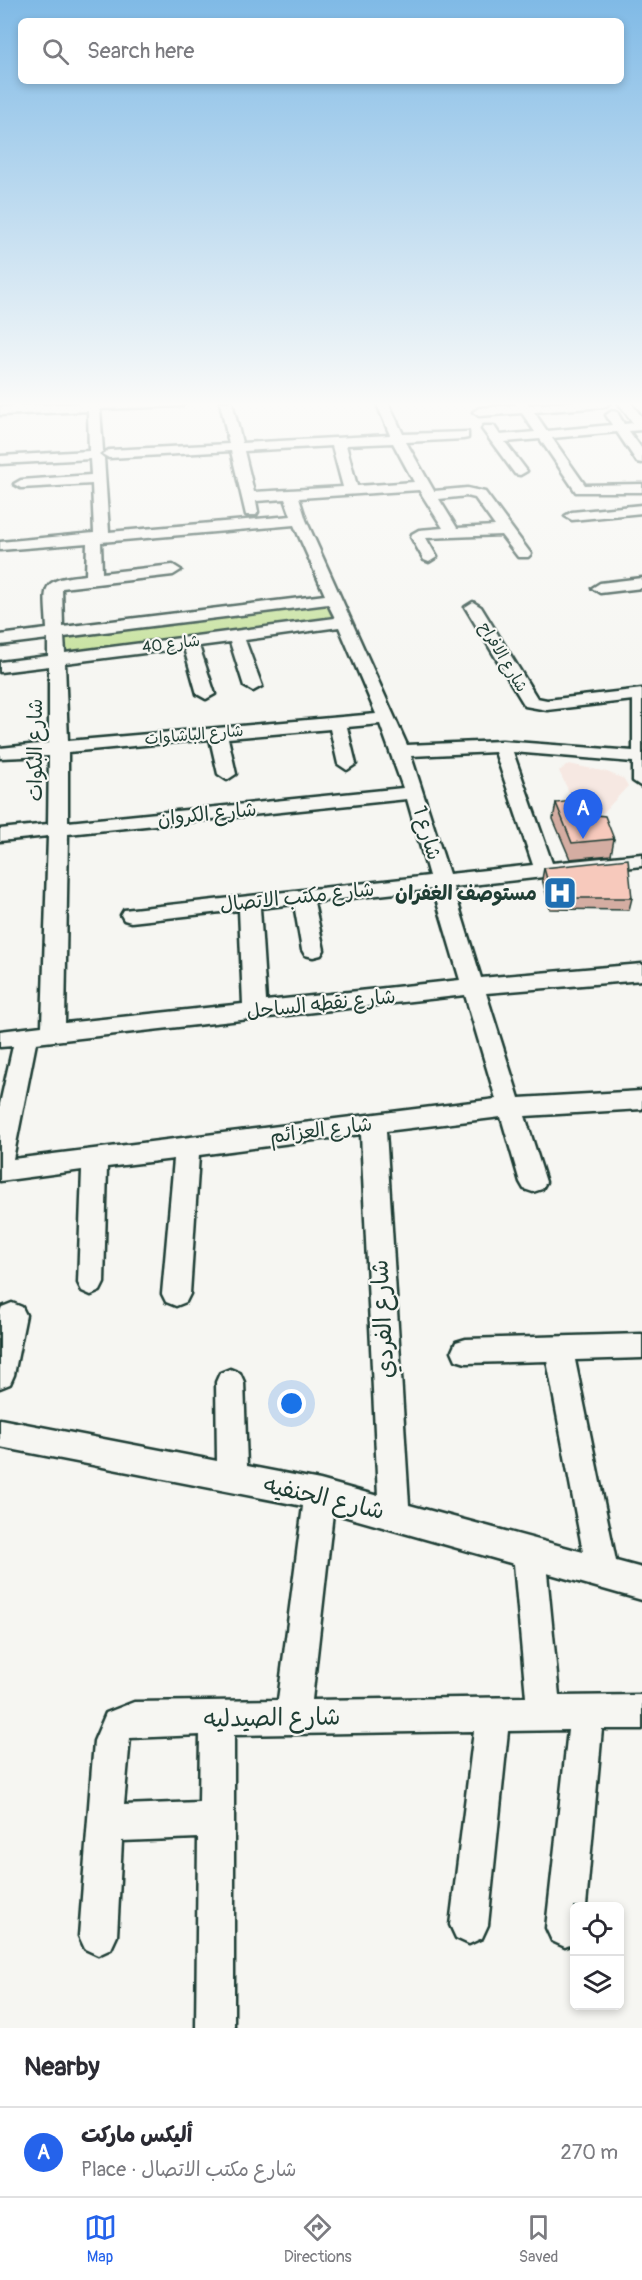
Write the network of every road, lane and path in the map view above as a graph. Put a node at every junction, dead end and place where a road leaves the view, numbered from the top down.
1 (98, 497) edge
2 (248, 497) joint
3 (253, 497) edge
4 (292, 497) edge
5 (429, 497) edge
6 (480, 497) edge
7 (642, 509) edge
8 (572, 516) dead end
9 (299, 520) junction
10 (254, 525) junction
11 (505, 530) junction
12 (452, 532) junction
13 (98, 538) junction
14 (0, 546) edge
15 (523, 554) dead end
16 (429, 557) dead end
17 (173, 570) dead end
18 (117, 576) junction
19 (94, 579) junction
20 (642, 583) edge
21 (600, 588) dead end
22 (120, 596) dead end
23 (332, 599) junction
24 (473, 607) dead end
25 (342, 622) junction
26 (56, 633) junction
27 (236, 636) junction
28 (0, 640) edge
29 (190, 642) junction
30 (57, 659) junction
31 (0, 667) edge
32 (254, 686) dead end
33 (206, 694) dead end
34 (642, 696) edge
35 (387, 718) junction
36 (337, 722) junction
37 (218, 733) junction
38 (502, 746) junction
39 (57, 748) junction
40 (400, 752) junction
41 (0, 753) edge
42 (641, 757) edge
43 (347, 764) dead end
44 (227, 774) dead end
45 (642, 781) edge
46 (414, 793) junction
47 (57, 829) junction
48 (0, 835) edge
49 (642, 860) edge
50 (545, 871) junction
51 (442, 882) junction
52 (303, 897) junction
53 (249, 903) junction
54 (131, 915) dead end
55 (313, 950) dead end
56 (642, 972) edge
57 (473, 986) junction
58 (255, 1011) junction
59 (53, 1034) junction
60 (26, 1036) junction
61 (0, 1040) edge
62 (642, 1100) edge
63 (510, 1106) junction
64 (373, 1124) junction
65 (187, 1148) junction
66 (96, 1159) junction
67 (0, 1162) edge
68 (0, 1171) edge
69 (533, 1182) dead end
70 (91, 1283) dead end
71 (176, 1294) dead end
72 (12, 1315) dead end
73 (642, 1346) edge
74 (559, 1348) junction
75 (466, 1351) dead end
76 (0, 1375) edge
77 (230, 1382) dead end
78 (0, 1433) edge
79 (232, 1477) junction
80 (320, 1495) junction
81 (394, 1514) junction
82 (529, 1554) junction
83 (603, 1575) junction
84 (642, 1584) edge
85 (642, 1712) edge
86 (587, 1713) junction
87 (493, 1714) junction
88 (544, 1714) junction
89 (293, 1718) junction
90 (217, 1720) junction
91 (216, 1820) junction
92 (105, 1824) junction
93 (469, 1925) dead end
94 (565, 1928) dead end
95 (98, 1936) dead end
96 (215, 2028) edge

1 - 13 street
2 - 3 street
2 - 10 street
4 - 9 street, شارع 1
5 - 12 street
6 - 11 street
7 - 8 street
9 - 10 street
9 - 23 street, شارع 1
10 - 13 street
11 - 12 street
11 - 15 street
12 - 16 street
13 - 14 street
13 - 19 street
17 - 18 street, شارع البكوات
18 - 19 street, شارع البكوات
18 - 22 street
19 - 26 street, شارع البكوات
20 - 21 street
23 - 25 street, شارع 1
23 - 26 street, شارع 40
24 - 34 street, شارع الافراح
25 - 27 street, شارع 40
25 - 35 street, شارع 1
26 - 28 street, شارع 40
26 - 30 street, شارع البكوات
27 - 29 street, شارع 40
27 - 32 street
29 - 30 street, شارع 40
29 - 33 street
30 - 31 street, شارع 40
30 - 39 street, شارع البكوات
34 - 42 street
35 - 36 street, شارع الباشاوات
35 - 40 street, شارع 1
36 - 37 street, شارع الباشاوات
36 - 43 street
37 - 39 street, شارع الباشاوات
37 - 44 street
38 - 40 street
38 - 42 street
38 - 50 street
39 - 41 street, شارع الباشاوات
39 - 47 street, شارع البكوات
40 - 46 street, شارع 1
42 - 45 street
46 - 47 street, شارع الكروان
46 - 51 street, شارع 1
47 - 48 street, شارع الكروان
47 - 59 street, شارع البكوات
49 - 50 street, شارع مكتب الاتصال
50 - 51 street, شارع مكتب الاتصال
51 - 52 street, شارع مكتب الاتصال
51 - 57 street, شارع 1
52 - 53 street, شارع مكتب الاتصال
52 - 55 street
53 - 54 street, شارع مكتب الاتصال
53 - 58 street
56 - 57 street, شارع نقطه الساحل
57 - 58 street, شارع نقطه الساحل
57 - 63 street, شارع 1
58 - 59 street, شارع نقطه الساحل
59 - 60 street, شارع نقطه الساحل
60 - 61 street, شارع نقطه الساحل
60 - 67 street
62 - 63 street, شارع العزائم
63 - 64 street, شارع العزائم
63 - 69 street, شارع 1
64 - 65 street, شارع العزائم
64 - 81 street, شارع الفردي
65 - 66 street, شارع العزائم
65 - 71 street
66 - 68 street, شارع العزائم
66 - 70 street
72 - 76 street
73 - 74 street
74 - 75 street
74 - 83 street
77 - 79 street
78 - 79 street, شارع الحنفيه
79 - 80 street, شارع الحنفيه
80 - 81 street, شارع الحنفيه
80 - 89 street
81 - 82 street, شارع الحنفيه
82 - 83 street, شارع الحنفيه
82 - 88 street
83 - 84 street, شارع الحنفيه
85 - 86 street, شارع الصيدليه
86 - 88 street, شارع الصيدليه
86 - 94 street
87 - 88 street, شارع الصيدليه
87 - 89 street, شارع الصيدليه
87 - 93 street
89 - 90 street, شارع الصيدليه
90 - 91 street
90 - 92 street, شارع الصيدليه
91 - 92 street
91 - 96 street
92 - 95 street, شارع الصيدليه

